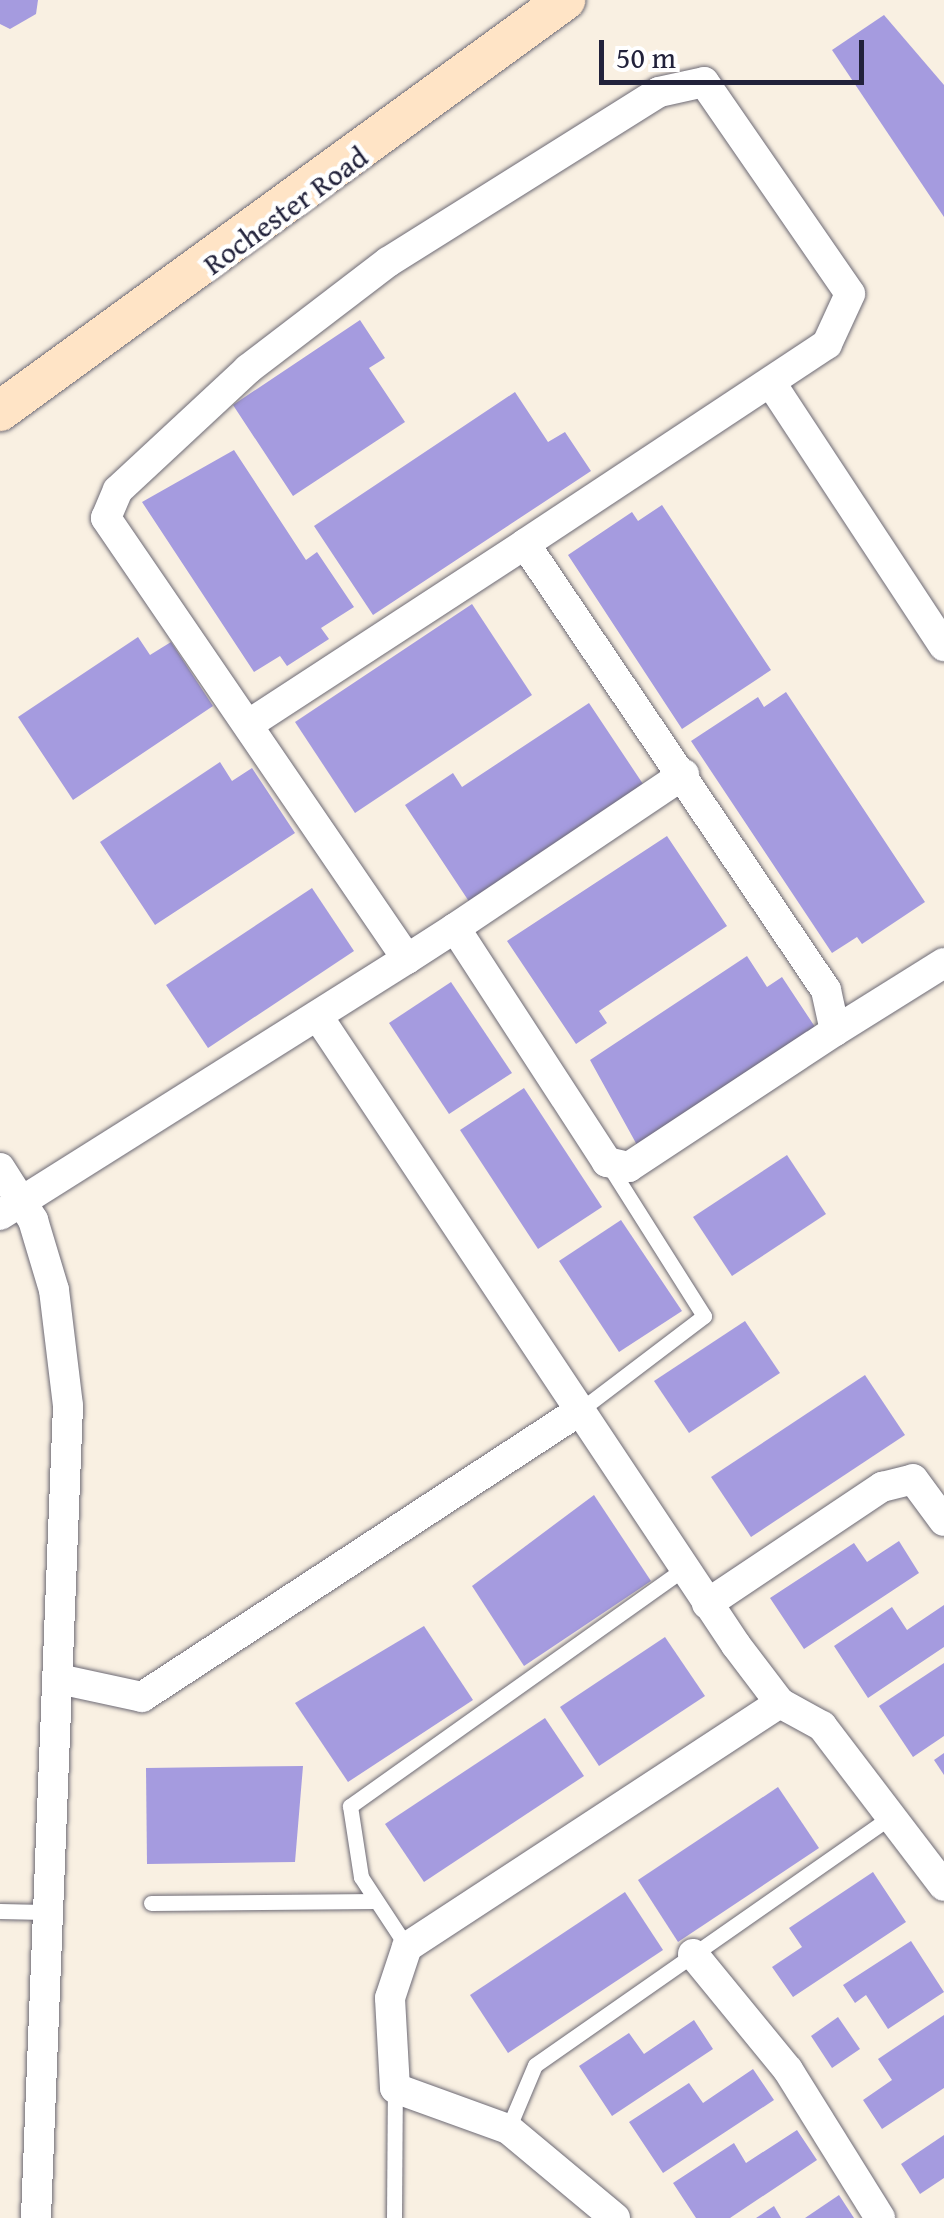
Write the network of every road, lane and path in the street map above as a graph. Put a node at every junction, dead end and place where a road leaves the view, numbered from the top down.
1 (565, 0) edge
2 (771, 383) junction
3 (0, 411) edge
4 (525, 544) junction
5 (944, 646) edge
6 (249, 724) junction
7 (684, 774) junction
8 (455, 928) junction
9 (407, 959) junction
10 (944, 964) edge
11 (319, 1018) junction
12 (835, 1031) junction
13 (607, 1162) junction
14 (0, 1168) edge
15 (11, 1209) edge
16 (579, 1410) junction
17 (944, 1522) edge
18 (684, 1569) junction
19 (707, 1604) junction
20 (59, 1680) junction
21 (780, 1702) junction
22 (896, 1813) junction
23 (944, 1886) edge
24 (376, 1901) junction
25 (151, 1903) dead end
26 (0, 1910) edge
27 (44, 1912) junction
28 (407, 1947) junction
29 (694, 1954) junction
30 (395, 2088) junction
31 (508, 2128) junction
32 (36, 2218) edge
33 (394, 2218) edge
34 (615, 2218) edge
35 (880, 2218) edge

1 - 3 street, Rochester Road
2 - 4 street
2 - 5 street
2 - 6 street
4 - 6 street
4 - 7 street
6 - 9 street
7 - 8 street
7 - 12 street
8 - 9 street
8 - 13 street
9 - 11 street
10 - 12 street
11 - 15 street
11 - 16 street
12 - 13 street
13 - 16 lane
14 - 15 street
15 - 20 street
16 - 18 street
16 - 20 street
17 - 19 street
18 - 19 street
18 - 24 lane
19 - 21 street
20 - 27 street
21 - 22 street
21 - 28 street
22 - 23 street
22 - 29 lane
24 - 25 lane
24 - 28 lane
26 - 27 lane
27 - 32 street
28 - 30 street
29 - 31 lane
29 - 35 street
30 - 31 street
30 - 33 lane
31 - 34 street

